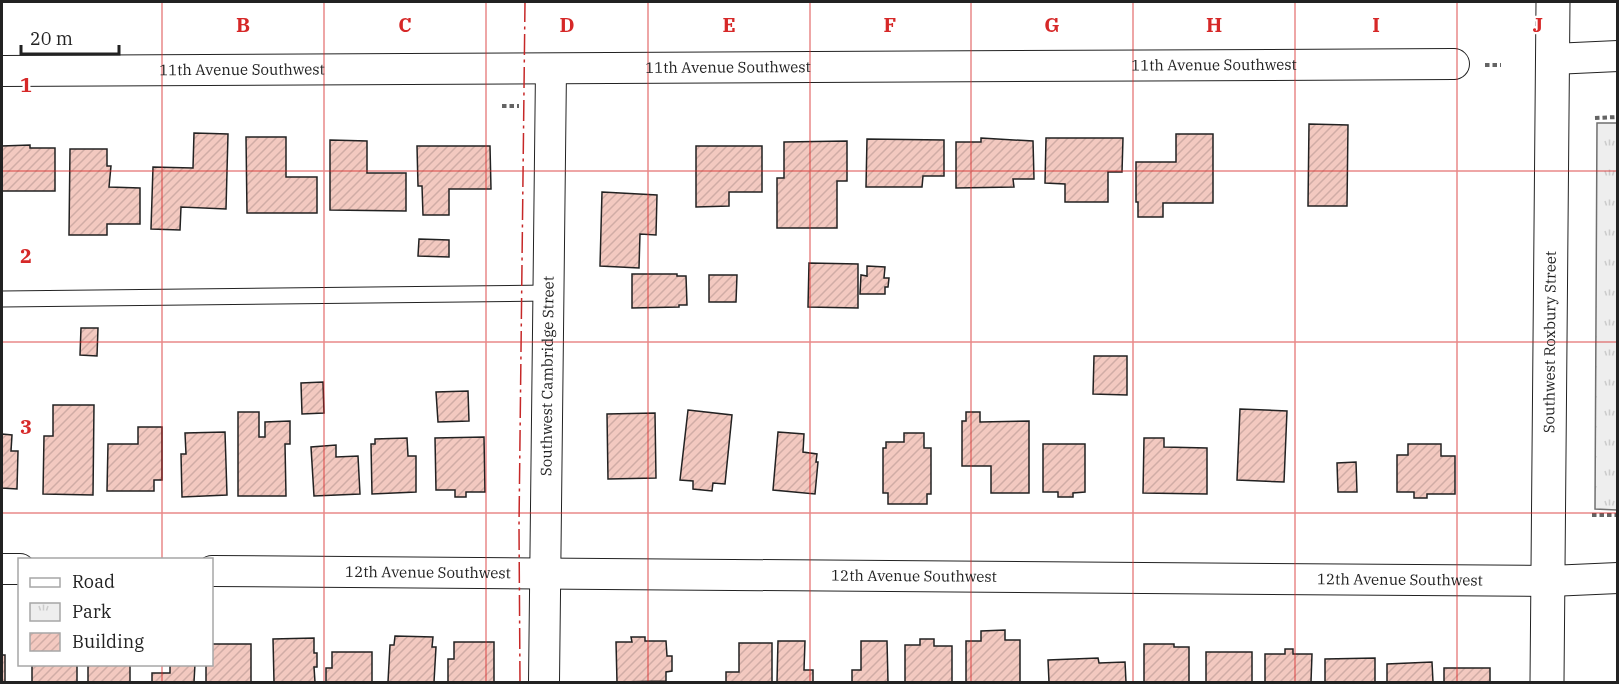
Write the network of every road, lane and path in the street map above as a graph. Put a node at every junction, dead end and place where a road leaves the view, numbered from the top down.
1 (1553, 2) edge
2 (1617, 56) edge
3 (1553, 58) junction
4 (1454, 64) dead end
5 (551, 69) junction
6 (2, 71) edge
7 (502, 106) dead end
8 (526, 106) dead end
9 (1617, 117) edge
10 (1595, 118) dead end
11 (549, 293) junction
12 (2, 299) edge
13 (1592, 515) dead end
14 (1617, 515) edge
15 (2, 569) edge
16 (18, 570) edge
17 (213, 571) edge
18 (544, 573) junction
19 (1617, 578) edge
20 (1550, 581) junction
21 (544, 682) edge
22 (1547, 682) edge

1 - 3 main road, Southwest Roxbury Street
2 - 3 street
3 - 20 main road, Southwest Roxbury Street
4 - 5 street, 11th Avenue Southwest
5 - 6 street, 11th Avenue Southwest
5 - 11 street, Southwest Cambridge Street
7 - 8 path
9 - 10 path
11 - 12 lane
11 - 18 street, Southwest Cambridge Street
13 - 14 path
15 - 16 street
17 - 18 street, 12th Avenue Southwest
18 - 20 street, 12th Avenue Southwest
18 - 21 street, Southwest Cambridge Street
19 - 20 street, 12th Avenue Southwest
20 - 22 main road, Southwest Roxbury Street

